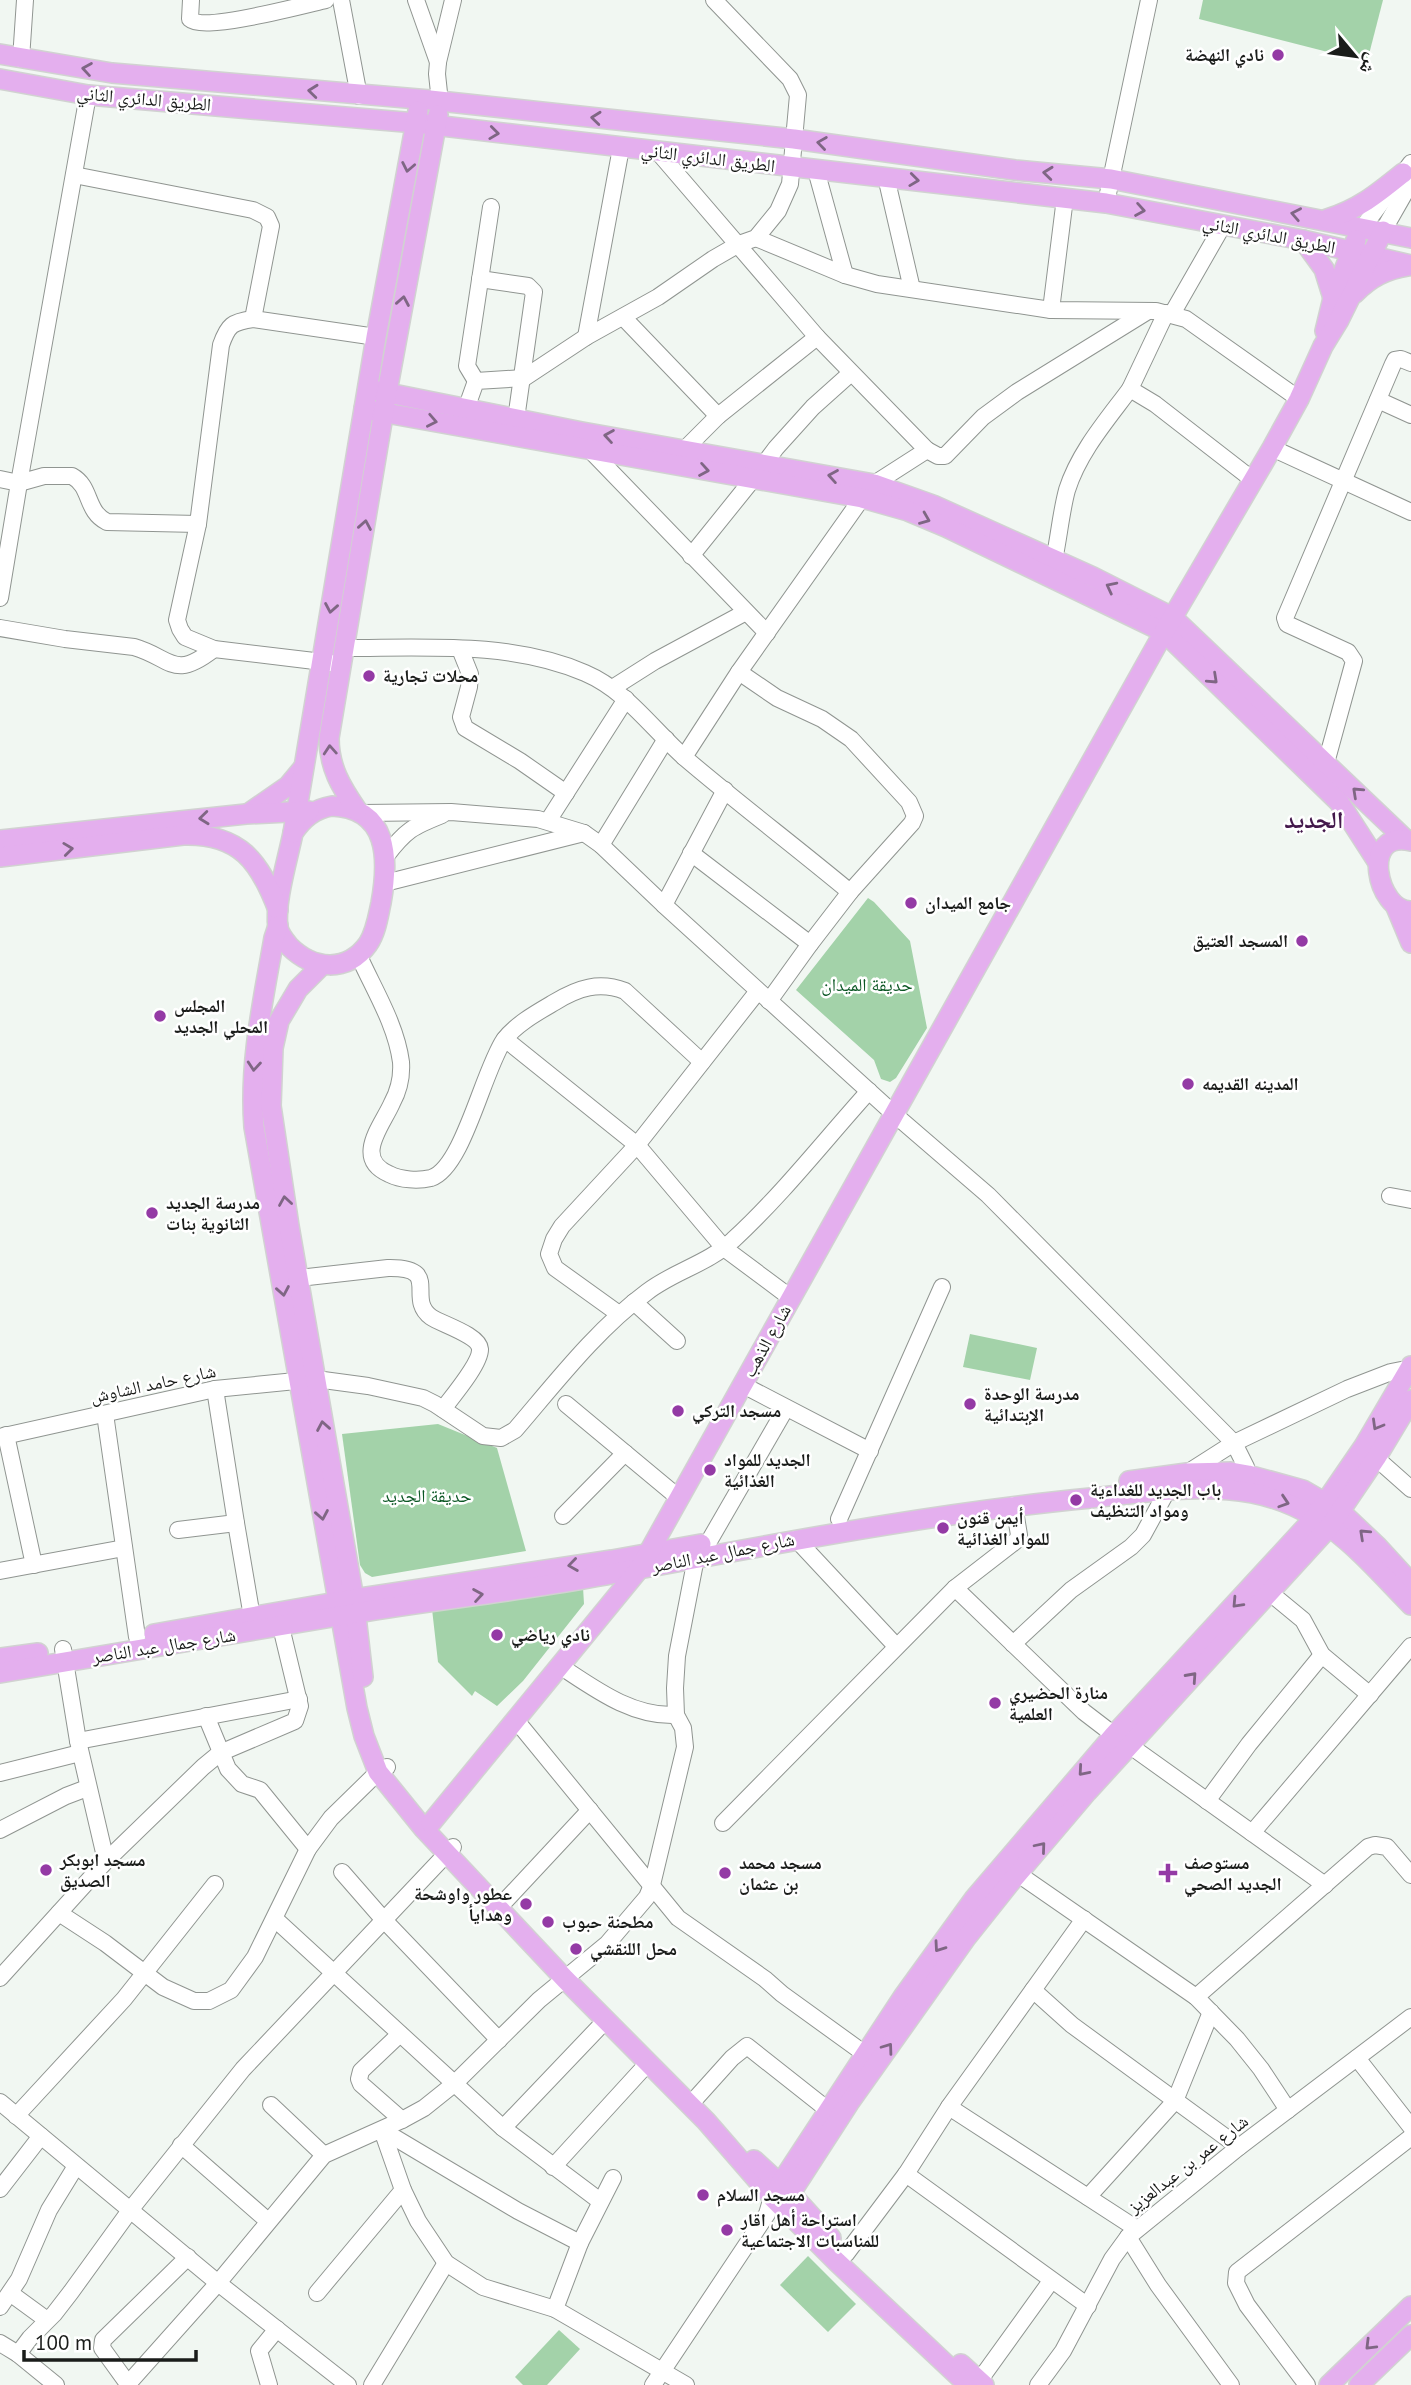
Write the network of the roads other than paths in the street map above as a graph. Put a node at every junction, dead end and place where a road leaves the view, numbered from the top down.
1 (25, 0) edge
2 (191, 0) edge
3 (326, 0) edge
4 (341, 0) edge
5 (416, 0) edge
6 (453, 0) edge
7 (714, 0) edge
8 (1149, 0) edge
9 (0, 54) edge
10 (21, 59) junction
11 (438, 68) junction
12 (0, 79) edge
13 (88, 95) junction
14 (359, 96) junction
15 (430, 101) junction
16 (416, 123) junction
17 (437, 126) junction
18 (794, 139) junction
19 (621, 148) junction
20 (658, 152) junction
21 (793, 168) junction
22 (816, 170) junction
23 (1408, 173) edge
24 (74, 175) junction
25 (886, 177) junction
26 (1111, 179) junction
27 (1065, 198) junction
28 (1106, 204) junction
29 (491, 207) dead end
30 (1325, 220) junction
31 (1223, 225) junction
32 (1363, 227) junction
33 (1382, 231) junction
34 (756, 238) junction
35 (1411, 238) edge
36 (1303, 240) junction
37 (739, 244) junction
38 (1361, 253) junction
39 (1411, 265) edge
40 (845, 275) junction
41 (480, 279) junction
42 (912, 289) junction
43 (1340, 300) junction
44 (1051, 310) junction
45 (1148, 311) junction
46 (1169, 314) junction
47 (623, 317) junction
48 (253, 319) junction
49 (376, 337) junction
50 (586, 337) junction
51 (817, 337) junction
52 (1411, 363) edge
53 (851, 373) junction
54 (524, 378) junction
55 (476, 381) junction
56 (1130, 388) junction
57 (380, 397) junction
58 (1299, 399) junction
59 (1378, 400) junction
60 (467, 409) junction
61 (1411, 415) edge
62 (718, 416) junction
63 (516, 419) junction
64 (1272, 448) junction
65 (685, 449) junction
66 (590, 450) junction
67 (927, 450) junction
68 (759, 472) junction
69 (0, 480) edge
70 (1253, 480) junction
71 (1342, 480) junction
72 (19, 483) junction
73 (868, 491) junction
74 (1411, 512) edge
75 (198, 524) junction
76 (691, 556) junction
77 (1054, 560) junction
78 (0, 597) edge
79 (746, 612) junction
80 (1168, 625) junction
81 (0, 628) edge
82 (767, 633) junction
83 (214, 649) junction
84 (460, 649) junction
85 (336, 658) junction
86 (739, 672) junction
87 (620, 693) junction
88 (666, 739) junction
89 (684, 757) junction
90 (1326, 763) junction
91 (304, 767) junction
92 (725, 790) junction
93 (566, 793) junction
94 (305, 811) junction
95 (360, 812) junction
96 (451, 812) junction
97 (246, 814) junction
98 (548, 821) junction
99 (584, 833) junction
100 (0, 840) edge
101 (1409, 840) edge
102 (601, 845) junction
103 (691, 853) junction
104 (0, 856) edge
105 (386, 856) junction
106 (1377, 862) junction
107 (385, 883) junction
108 (850, 892) junction
109 (664, 905) junction
110 (1404, 909) edge
111 (278, 918) junction
112 (1411, 943) edge
113 (810, 944) junction
114 (358, 954) junction
115 (321, 966) junction
116 (764, 996) junction
117 (506, 1038) junction
118 (702, 1062) junction
119 (869, 1091) junction
120 (894, 1114) junction
121 (637, 1145) junction
122 (1390, 1196) dead end
123 (1411, 1200) edge
124 (724, 1248) junction
125 (299, 1278) junction
126 (942, 1287) dead end
127 (792, 1298) junction
128 (634, 1302) junction
129 (620, 1314) junction
130 (677, 1341) dead end
131 (1410, 1370) edge
132 (307, 1379) junction
133 (743, 1385) junction
134 (215, 1389) junction
135 (566, 1404) dead end
136 (1410, 1405) edge
137 (786, 1408) junction
138 (443, 1409) junction
139 (105, 1413) junction
140 (3, 1436) edge
141 (1234, 1443) junction
142 (870, 1451) junction
143 (625, 1453) junction
144 (1376, 1458) junction
145 (1187, 1473) junction
146 (1250, 1484) junction
147 (1411, 1489) edge
148 (1167, 1491) junction
149 (680, 1499) junction
150 (1014, 1505) junction
151 (1328, 1514) junction
152 (563, 1516) dead end
153 (839, 1518) junction
154 (236, 1523) junction
155 (178, 1530) dead end
156 (796, 1539) junction
157 (124, 1548) junction
158 (702, 1550) junction
159 (644, 1560) junction
160 (34, 1565) junction
161 (0, 1570) edge
162 (586, 1579) junction
163 (1411, 1584) edge
164 (955, 1588) junction
165 (1269, 1592) junction
166 (1411, 1605) edge
167 (347, 1608) junction
168 (604, 1611) junction
169 (253, 1618) junction
170 (281, 1627) junction
171 (137, 1637) junction
172 (1013, 1644) junction
173 (896, 1646) junction
174 (1411, 1646) edge
175 (1322, 1655) junction
176 (63, 1656) junction
177 (0, 1658) edge
178 (560, 1666) junction
179 (0, 1672) edge
180 (1370, 1695) junction
181 (299, 1699) junction
182 (676, 1715) junction
183 (206, 1716) junction
184 (515, 1719) junction
185 (1122, 1740) junction
186 (79, 1747) junction
187 (220, 1753) junction
188 (382, 1769) junction
189 (0, 1773) edge
190 (87, 1788) junction
191 (1207, 1801) junction
192 (590, 1810) junction
193 (431, 1823) junction
194 (723, 1823) dead end
195 (0, 1830) edge
196 (1252, 1833) junction
197 (308, 1849) junction
198 (449, 1850) junction
199 (106, 1861) junction
200 (1010, 1869) junction
201 (342, 1872) dead end
202 (1411, 1875) edge
203 (215, 1884) dead end
204 (652, 1885) junction
205 (1325, 1885) junction
206 (506, 1900) junction
207 (59, 1913) junction
208 (275, 1919) junction
209 (383, 1919) junction
210 (1084, 1919) junction
211 (332, 1973) junction
212 (145, 1975) junction
213 (569, 1975) junction
214 (0, 1978) edge
215 (1033, 1990) junction
216 (1196, 1997) junction
217 (1211, 2012) junction
218 (1411, 2017) edge
219 (606, 2021) junction
220 (400, 2034) junction
221 (499, 2040) junction
222 (865, 2054) junction
223 (1357, 2058) junction
224 (648, 2063) junction
225 (454, 2084) junction
226 (696, 2098) junction
227 (1175, 2101) junction
228 (0, 2102) edge
229 (271, 2105) dead end
230 (949, 2107) junction
231 (828, 2110) junction
232 (1288, 2110) junction
233 (16, 2116) junction
234 (402, 2120) junction
235 (1411, 2127) edge
236 (503, 2128) junction
237 (382, 2130) junction
238 (41, 2136) junction
239 (1411, 2137) edge
240 (181, 2145) junction
241 (1239, 2147) junction
242 (324, 2155) junction
243 (76, 2166) junction
244 (553, 2167) junction
245 (906, 2174) junction
246 (613, 2178) dead end
247 (0, 2189) edge
248 (403, 2190) junction
249 (1088, 2197) junction
250 (778, 2199) junction
251 (600, 2201) junction
252 (131, 2209) junction
253 (268, 2221) junction
254 (1132, 2233) junction
255 (580, 2243) junction
256 (846, 2254) junction
257 (188, 2257) junction
258 (446, 2263) junction
259 (1051, 2281) junction
260 (218, 2283) junction
261 (10, 2293) junction
262 (317, 2293) dead end
263 (1088, 2306) junction
264 (1411, 2306) edge
265 (0, 2307) edge
266 (555, 2309) junction
267 (47, 2320) junction
268 (277, 2329) junction
269 (1411, 2335) edge
270 (0, 2343) edge
271 (18, 2354) junction
272 (662, 2370) junction
273 (128, 2384) edge
274 (345, 2384) edge
275 (977, 2384) edge
276 (56, 2385) edge
277 (269, 2385) edge
278 (372, 2385) edge
279 (653, 2385) edge
280 (686, 2385) edge
281 (1038, 2385) edge
282 (1231, 2385) edge
283 (1307, 2385) edge
284 (1329, 2385) edge
285 (1359, 2385) edge

1 - 10 street
2 - 3 street
4 - 14 street
5 - 11 street
6 - 11 street
7 - 18 street
8 - 26 street
9 - 10 main road, الطريق الدائري الثاني
14 -> 10 main road, الطريق الدائري الثاني
11 - 15 street
12 - 13 main road, الطريق الدائري الثاني
13 - 16 main road, الطريق الدائري الثاني
13 - 24 street
14 - 15 main road, الطريق الدائري الثاني
15 - 16 main road
15 - 17 main road
18 -> 15 main road, الطريق الدائري الثاني
16 - 17 main road, الطريق الدائري الثاني
16 -> 49 main road
17 -> 19 main road, الطريق الدائري الثاني
57 -> 17 main road
18 - 21 street
26 -> 18 main road, الطريق الدائري الثاني
19 - 20 main road, الطريق الدائري الثاني
19 - 50 street
20 - 21 main road, الطريق الدائري الثاني
20 - 37 street
21 - 22 main road, الطريق الدائري الثاني
21 - 34 street
22 - 25 main road, الطريق الدائري الثاني
22 - 40 street
23 - 30 main road
23 - 32 street
23 - 33 street
24 - 48 street
24 - 72 street
25 -> 27 main road, الطريق الدائري الثاني
25 - 42 street
26 - 28 street
30 -> 26 main road, الطريق الدائري الثاني
27 - 28 main road, الطريق الدائري الثاني
27 - 44 street
28 -> 31 main road, الطريق الدائري الثاني
29 - 41 street
30 - 32 main road, الطريق الدائري الثاني
31 - 36 main road, الطريق الدائري الثاني
31 - 46 street
32 - 33 main road, الطريق الدائري الثاني
32 - 38 main road
33 - 35 main road, الطريق الدائري الثاني
33 - 38 main road
34 - 37 street
34 - 40 street
36 - 38 main road, الطريق الدائري الثاني
36 - 43 main road
37 - 47 street
37 - 51 street
38 - 39 main road, الطريق الدائري الثاني
38 - 43 main road, شارع الذهب
39 - 43 main road
40 - 42 street
41 - 54 street
41 - 55 street
42 - 44 street
43 - 58 main road, شارع الذهب
44 - 45 street
45 - 46 street
45 - 67 street
46 - 56 street
46 - 58 street
47 - 50 street
47 - 62 street
48 - 49 street
48 - 75 street
49 - 57 main road
50 - 54 street
51 - 53 street
51 - 62 street
52 - 59 street
53 - 67 street
53 - 68 street
54 - 55 street
54 - 63 street
55 - 60 street
56 - 70 street
56 - 77 street
57 - 60 main road
57 -> 66 main road
85 -> 57 main road
57 -> 85 main road
58 - 64 main road, شارع الذهب
59 - 61 street
59 - 71 street
60 - 63 main road
62 - 65 street
65 -> 63 main road
64 - 70 main road, شارع الذهب
64 - 71 street
65 - 68 main road
66 -> 68 main road
66 - 76 street
67 - 73 street
68 - 73 main road
68 - 76 street
69 - 72 street
70 - 80 main road, شارع الذهب
71 - 74 street
71 - 90 street
72 - 75 street
72 - 78 street
73 - 77 main road
73 -> 80 main road
73 - 82 street
75 - 83 street
76 - 79 street
80 -> 77 main road
79 - 82 street
79 - 87 street
80 - 90 main road
80 -> 106 main road
80 - 120 main road, شارع الذهب
81 - 83 street
82 - 86 street
83 - 85 street
84 - 85 street
84 - 87 street
84 - 93 street
85 - 91 main road
95 -> 85 main road
86 - 89 street
86 - 108 street
87 - 88 street
87 - 93 street
88 - 89 street
88 - 102 street
89 - 92 street
101 -> 90 main road
91 - 94 main road
91 - 97 main road
92 - 103 street
92 - 108 street
93 - 98 street
94 - 95 main road
94 - 97 main road
94 - 111 main road
95 - 96 street
95 - 105 main road
96 - 98 street
96 - 105 street
97 -> 100 main road
98 - 99 street
99 - 102 street
99 - 107 street
101 - 106 main road
102 - 109 street
103 - 109 street
103 - 113 street
104 -> 111 main road
105 - 107 main road
106 - 110 main road
107 - 114 main road
108 - 113 street
109 - 116 street
110 - 112 main road
111 - 115 main road
111 -> 132 main road
113 - 116 street
114 - 115 main road
114 - 117 street
125 -> 115 main road
116 - 118 street
116 - 119 street
117 - 118 street
117 - 121 street
118 - 121 street
119 - 120 street
119 - 124 street, شارع حامد الشاوش
120 - 127 main road, شارع الذهب
120 - 141 street
121 - 124 street
121 - 129 street
122 - 123 street
124 - 127 street
124 - 128 street, شارع حامد الشاوش
125 - 132 main road
125 - 138 street
126 - 142 street
127 - 133 main road, شارع الذهب
128 - 129 street, شارع حامد الشاوش
128 - 130 street
129 - 138 street, شارع حامد الشاوش
131 - 141 street
131 -> 151 main road
132 - 134 street, شارع حامد الشاوش
132 - 138 street, شارع حامد الشاوش
132 - 167 main road
133 - 137 street
133 - 149 main road, شارع الذهب
134 - 139 street, شارع حامد الشاوش
134 - 154 street
135 - 143 street
136 - 144 main road
137 - 142 street
137 - 158 street
139 - 140 street, شارع حامد الشاوش
139 - 157 street
140 - 160 street
141 - 145 street
141 - 146 street
142 - 153 street
143 - 149 street
143 - 152 street
144 - 147 street
144 - 151 main road
145 - 146 main road, شارع جمال عبد الناصر
145 - 153 main road, شارع جمال عبد الناصر
146 - 148 main road, شارع جمال عبد الناصر
146 - 151 main road, شارع جمال عبد الناصر
148 - 150 main road, شارع جمال عبد الناصر
148 - 172 street
149 - 159 main road, شارع الذهب
150 - 156 main road, شارع جمال عبد الناصر
150 - 164 street
163 -> 151 main road, شارع جمال عبد الناصر
151 - 165 main road
151 - 166 main road, شارع جمال عبد الناصر
151 -> 185 main road
153 - 158 main road, شارع جمال عبد الناصر
154 - 155 street
154 - 169 street
156 - 158 main road, شارع جمال عبد الناصر
156 - 173 street
157 - 160 street
157 - 171 street
158 - 159 main road, شارع جمال عبد الناصر
158 - 182 street
159 - 162 main road, شارع جمال عبد الناصر
159 -> 167 main road, شارع جمال عبد الناصر
159 - 168 main road, شارع الذهب
160 - 161 street
167 -> 162 main road, شارع جمال عبد الناصر
162 - 168 main road
164 - 172 street
164 - 173 street
165 - 175 street
185 -> 165 main road
167 - 169 main road, شارع جمال عبد الناصر
167 - 170 main road, شارع جمال عبد الناصر
167 - 188 main road
167 - 188 main road
168 - 178 main road, شارع الذهب
169 - 171 main road, شارع جمال عبد الناصر
170 - 176 main road, شارع جمال عبد الناصر
170 - 181 street
171 - 176 main road, شارع جمال عبد الناصر
172 - 185 street
173 - 194 street
174 - 180 street
175 - 180 street
175 - 191 street
176 - 177 main road, شارع جمال عبد الناصر
176 - 179 main road, شارع جمال عبد الناصر
176 - 186 street
178 - 182 street
178 - 184 main road, شارع الذهب
180 - 196 street
181 - 183 street
181 - 187 street
182 - 204 street
183 - 186 street
183 - 187 street
184 - 192 street
184 - 193 main road, شارع الذهب
185 - 191 street
185 - 200 main road
186 - 189 street
186 - 190 street
187 - 197 street
187 - 199 street
188 - 193 main road
188 - 197 street
188 - 198 main road
190 - 195 street
190 - 199 street
191 - 196 street
192 - 204 street
192 - 206 street
193 - 198 main road
196 - 205 street
197 - 208 street
198 - 206 main road
198 - 209 street
198 - 213 main road
199 - 207 street
200 - 210 street
200 -> 222 main road
250 -> 200 main road
201 - 209 street
202 - 205 street
203 - 212 street
204 - 213 street
204 - 222 street
205 - 216 street
206 - 213 main road
207 - 212 street
207 - 214 street
208 - 211 street
208 - 212 street
209 - 211 street
209 - 221 street
210 - 215 street
210 - 216 street
211 - 220 street
211 - 240 street
212 - 233 street
213 - 219 main road
213 - 221 street
213 - 226 main road
215 - 227 street
215 - 230 street
216 - 217 street
217 - 227 street
217 - 232 street
218 - 223 street, شارع عمر بن عبدالعزيز
219 - 224 main road
219 - 236 street
220 - 225 street
220 - 234 street
221 - 225 street
222 - 231 main road
223 - 232 street, شارع عمر بن عبدالعزيز
223 - 235 street
224 - 244 street
224 - 250 main road
225 - 234 street
225 - 236 street
226 - 231 street
226 - 250 main road
227 - 241 street
227 - 249 street
228 - 233 street
229 - 242 street
230 - 245 street
230 - 249 street
231 - 250 main road
232 - 241 street, شارع عمر بن عبدالعزيز
233 - 238 street
234 - 237 street
236 - 244 street
237 - 242 street
237 - 248 street
237 - 255 street
238 - 243 street
238 - 247 street
239 - 283 street
240 - 252 street
240 - 253 street
241 - 254 street, شارع عمر بن عبدالعزيز
242 - 253 street
243 - 252 street
243 - 261 street
244 - 251 street
245 - 256 street
245 - 259 street
246 - 251 street
248 - 258 street
248 - 262 street
249 - 254 street
250 - 256 main road
250 - 272 street
250 - 275 main road
251 - 255 street
252 - 257 street
252 - 267 street
253 - 260 street
254 - 263 street, شارع عمر بن عبدالعزيز
254 - 282 street
255 - 266 street
256 - 275 main road
257 - 260 street
257 - 273 street
258 - 266 street
258 - 278 street
259 - 263 street
259 - 275 street
260 - 268 street
260 - 273 street
261 - 265 street
261 - 267 street
263 - 281 street, شارع عمر بن عبدالعزيز
264 -> 284 main road
266 - 272 street
267 - 271 street
268 - 274 street
268 - 277 street
269 - 285 main road
270 - 271 street
271 - 276 street
272 - 279 street
272 - 280 street

